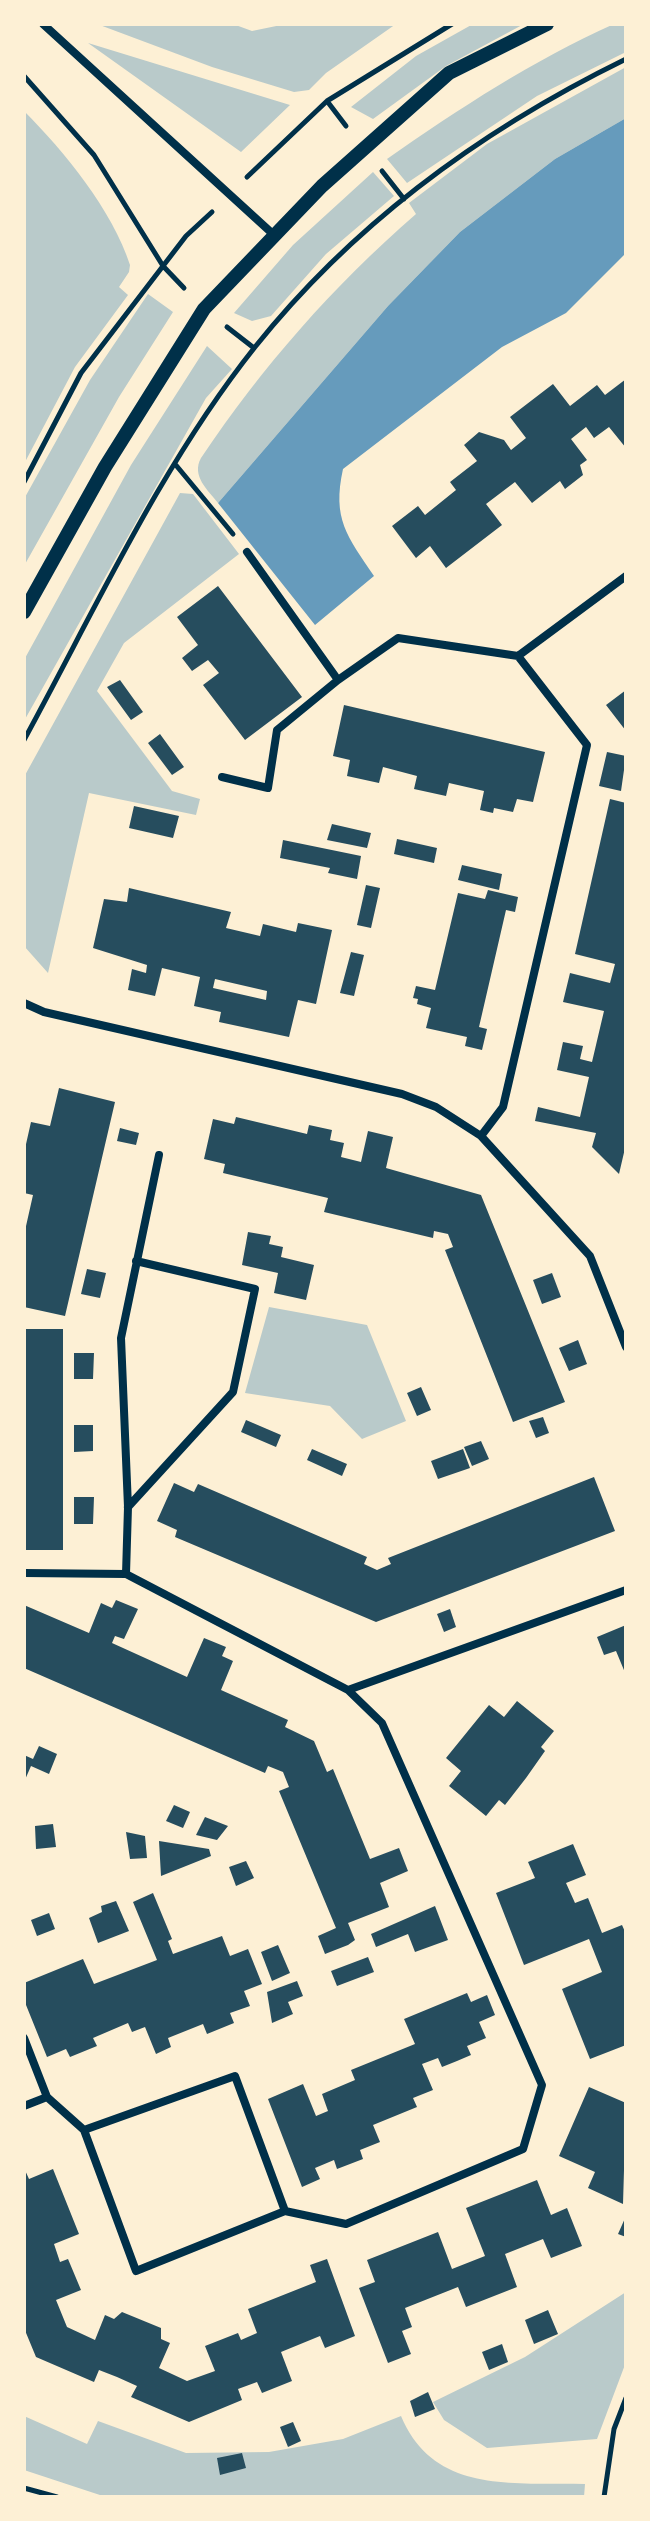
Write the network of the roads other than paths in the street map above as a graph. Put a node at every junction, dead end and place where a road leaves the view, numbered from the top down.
1 (43, 24) edge
2 (547, 24) edge
3 (274, 235) junction
4 (247, 552) road end
5 (626, 576) edge
6 (24, 612) edge
7 (518, 656) junction
8 (338, 680) junction
9 (222, 777) dead end
10 (24, 1003) edge
11 (481, 1136) junction
12 (159, 1155) dead end
13 (136, 1261) junction
14 (626, 1347) edge
15 (128, 1507) junction
16 (24, 1573) edge
17 (126, 1574) junction
18 (626, 1590) edge
19 (348, 1690) junction
20 (24, 2038) edge
21 (47, 2097) junction
22 (24, 2106) edge
23 (84, 2130) junction
24 (285, 2211) junction

1 - 3 street
2 - 3 street
3 - 6 street
4 - 8 street
5 - 7 street
7 - 8 street
7 - 11 street
8 - 9 street
10 - 11 street
11 - 14 street
12 - 13 street
13 - 15 street
13 - 15 street
15 - 17 street
16 - 17 street
17 - 19 street
18 - 19 street
19 - 24 street
20 - 21 street
21 - 22 street
21 - 23 street
23 - 24 street
23 - 24 street

